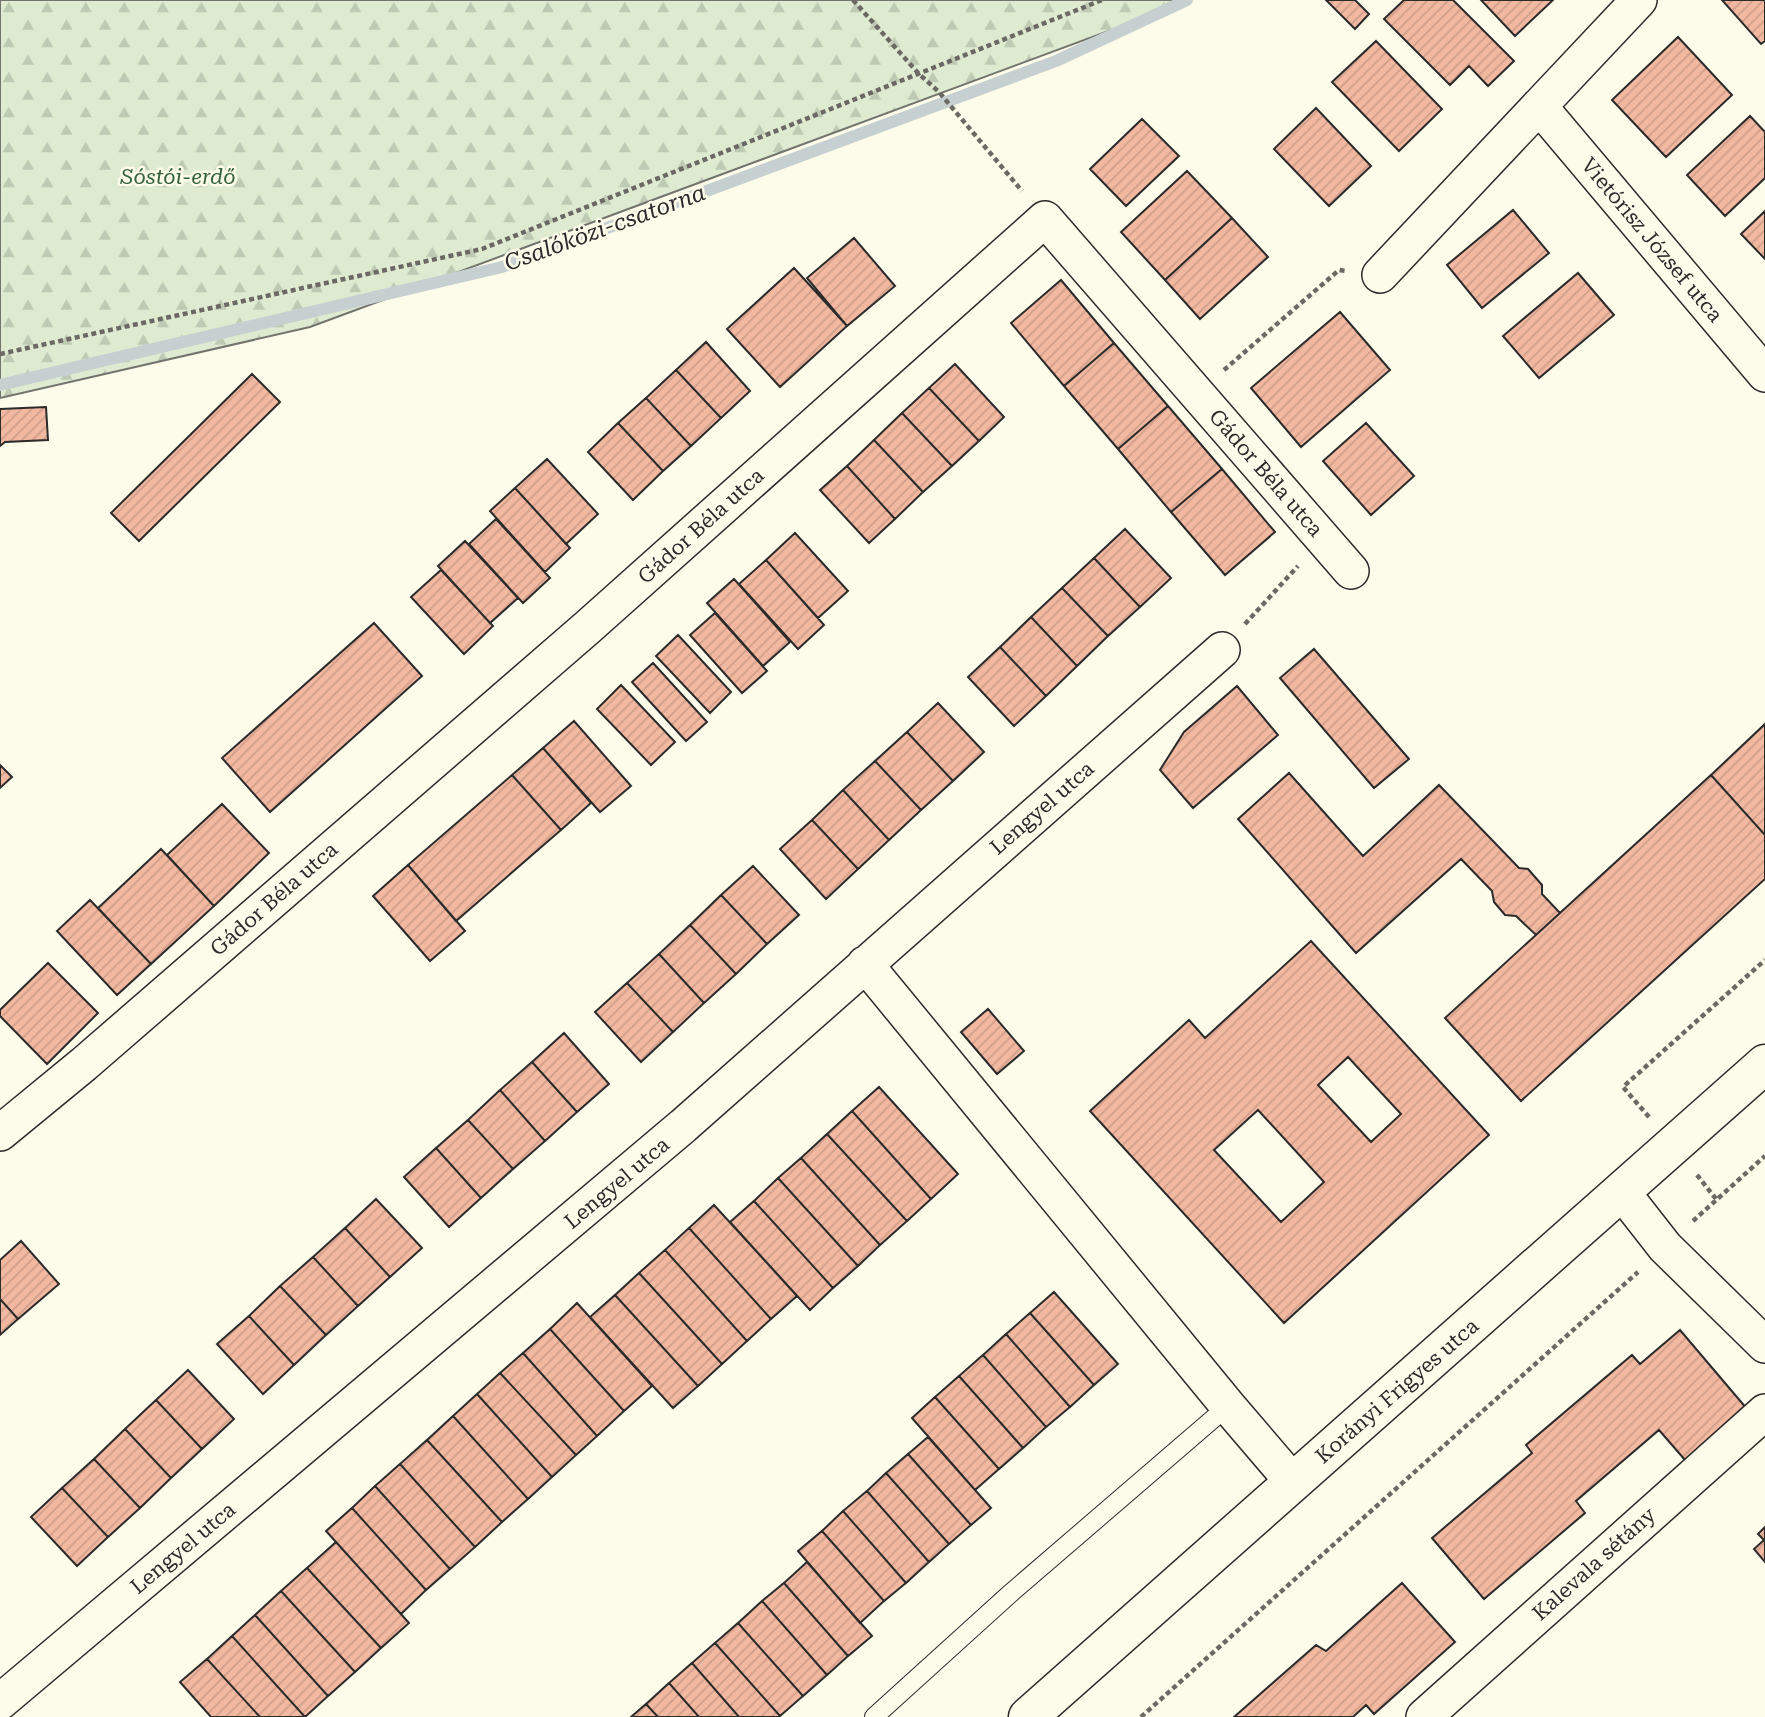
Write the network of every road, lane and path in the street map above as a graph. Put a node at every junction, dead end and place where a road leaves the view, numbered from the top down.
1 (853, 0) edge
2 (1102, 0) edge
3 (1639, 0) edge
4 (919, 74) junction
5 (1539, 106) junction
6 (1045, 219) junction
7 (1380, 275) joint
8 (0, 354) edge
9 (1765, 374) edge
10 (1196, 393) junction
11 (1323, 539) junction
12 (1351, 571) dead end
13 (1222, 650) joint
14 (1765, 960) edge
15 (865, 964) junction
16 (1765, 1064) edge
17 (1623, 1087) dead end
18 (0, 1133) edge
19 (1765, 1156) edge
20 (1622, 1192) junction
21 (1665, 1247) junction
22 (1765, 1345) edge
23 (1228, 1406) junction
24 (1765, 1412) edge
25 (1293, 1482) junction
26 (0, 1703) edge
27 (13, 1717) edge
28 (874, 1717) edge
29 (1028, 1717) edge
30 (1141, 1717) edge
31 (1424, 1717) edge

1 - 4 path
2 - 4 path
3 - 5 street
4 - 6 path
4 - 8 path
5 - 7 street
5 - 9 street, Vietórisz József utca
6 - 10 street, Gádor Béla utca
6 - 18 street, Gádor Béla utca
7 - 10 path
10 - 11 street, Gádor Béla utca
11 - 12 street, Gádor Béla utca
11 - 13 path
13 - 15 street, Lengyel utca
14 - 17 path
15 - 23 street
15 - 26 street, Lengyel utca
16 - 20 street, Korányi Frigyes utca
19 - 21 path
20 - 21 street
20 - 25 street, Korányi Frigyes utca
21 - 22 street
21 - 30 path
23 - 25 street
23 - 28 lane
24 - 31 street, Kalevala sétány
25 - 29 street, Korányi Frigyes utca
26 - 27 street

